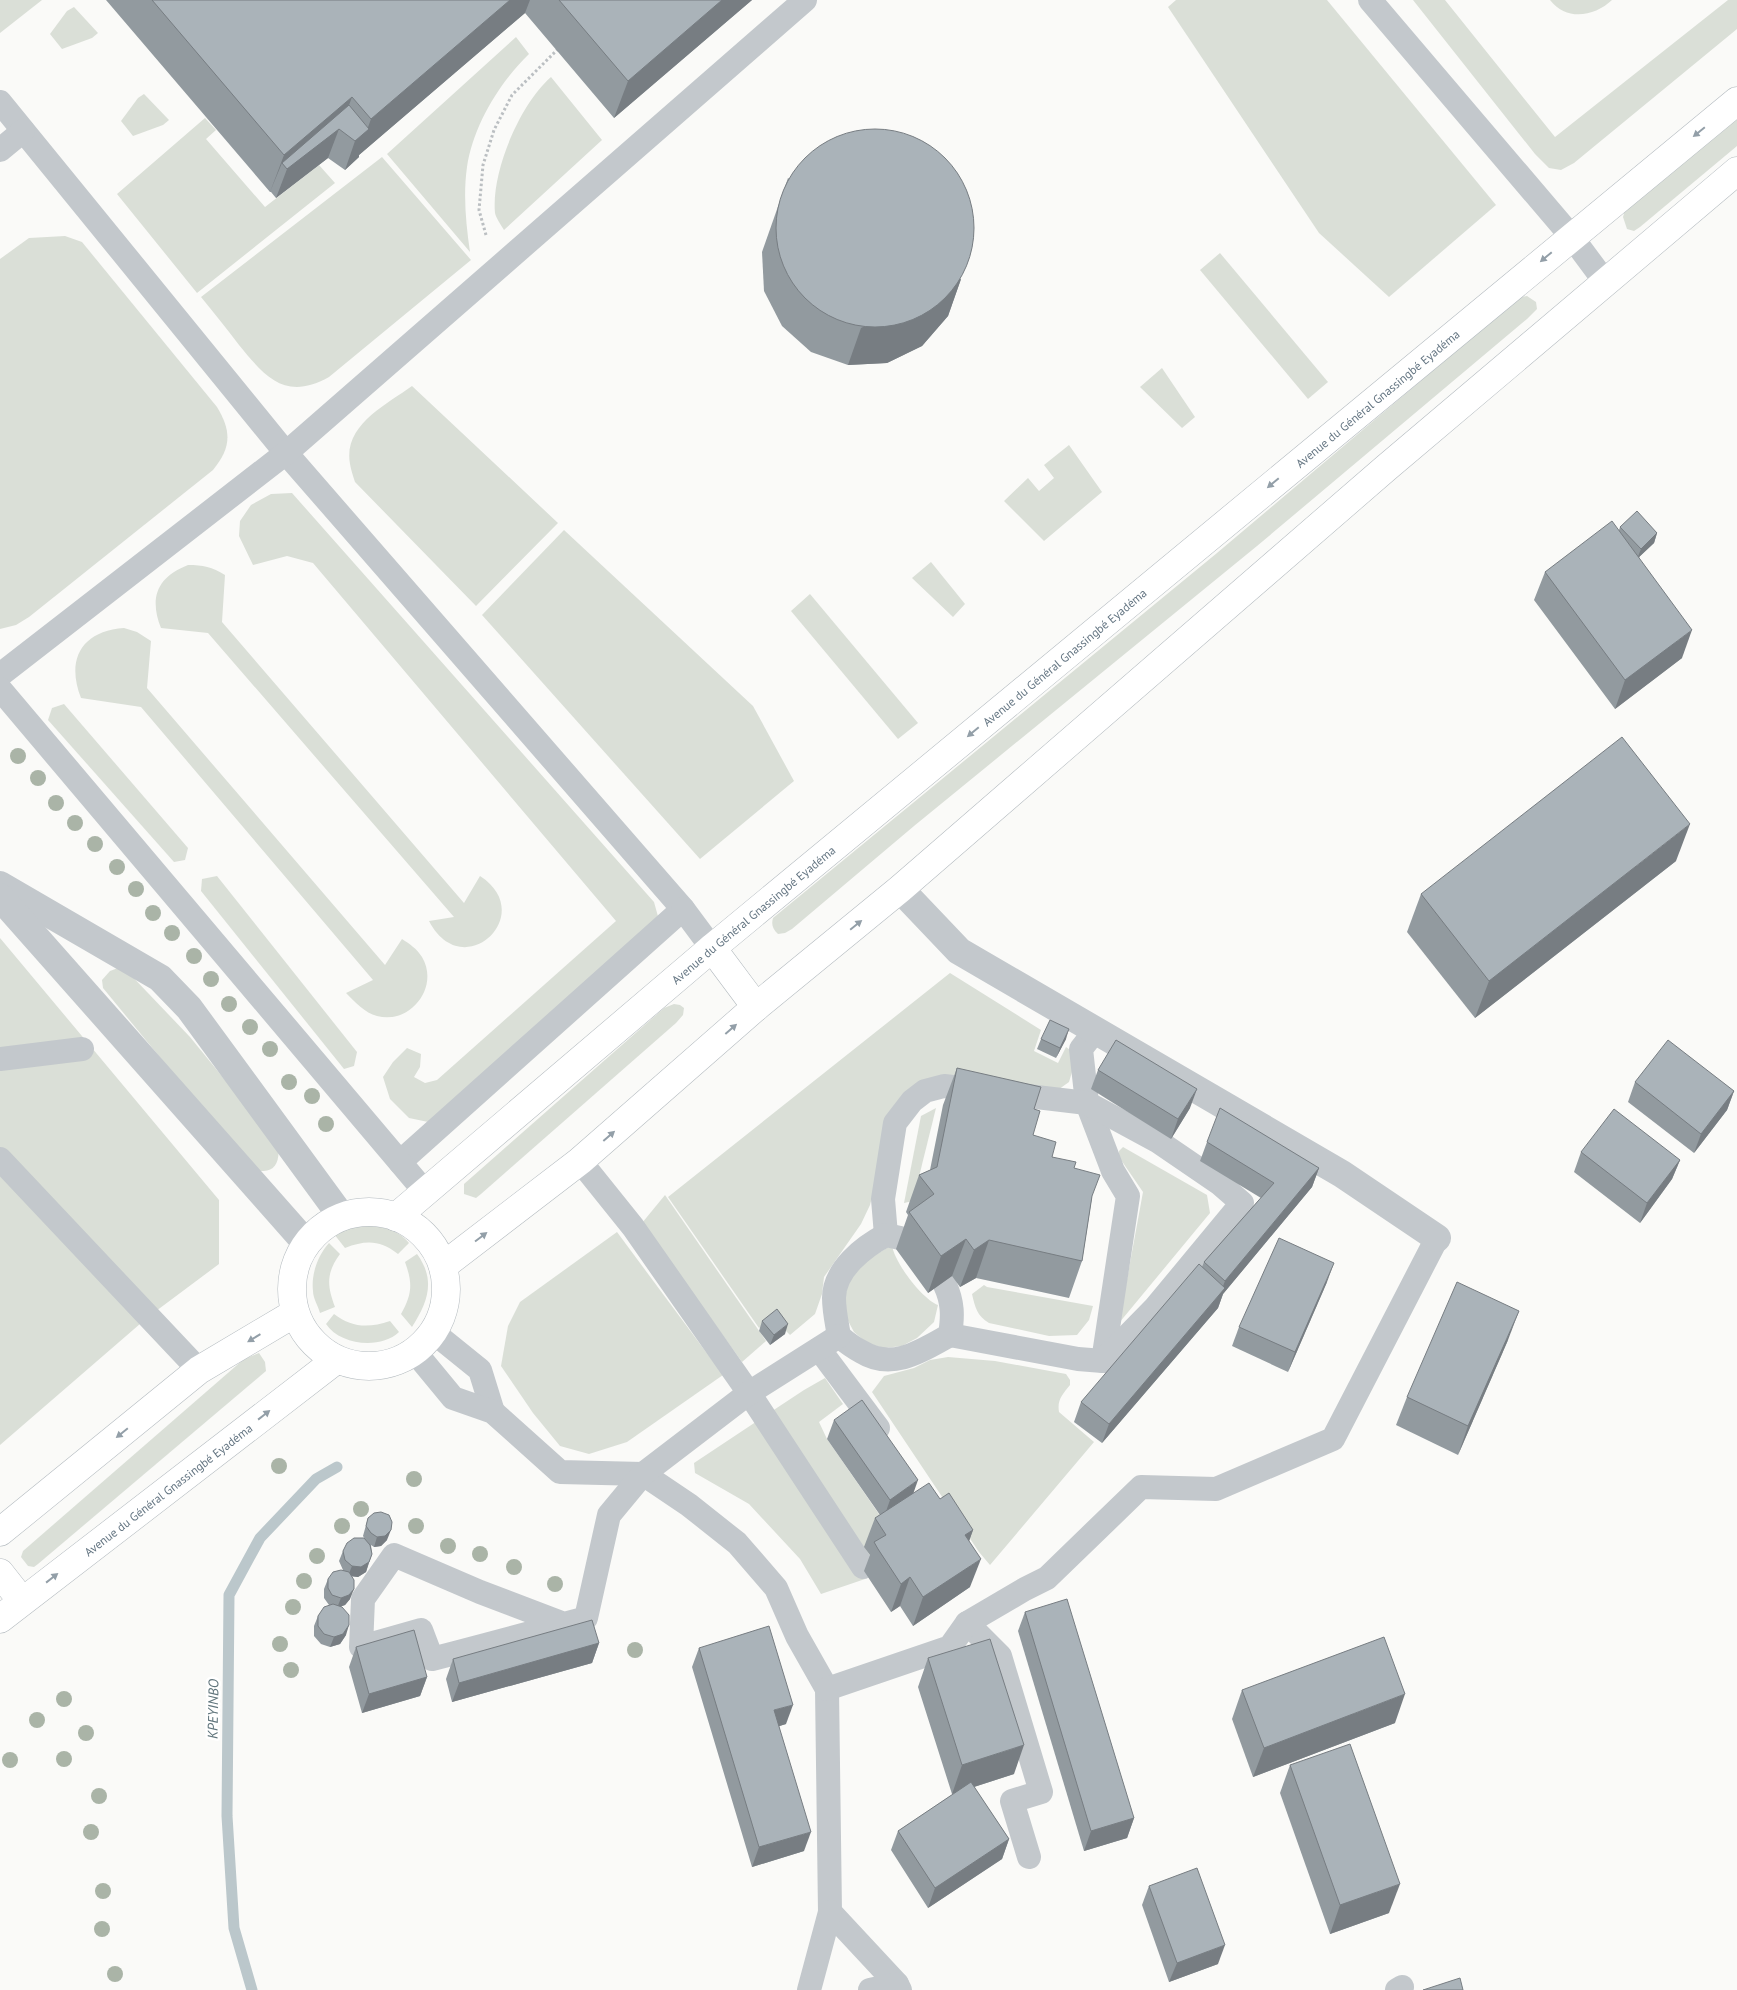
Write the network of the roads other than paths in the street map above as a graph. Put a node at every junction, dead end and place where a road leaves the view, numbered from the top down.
1 (805, 0) edge
2 (1370, 0) edge
3 (1737, 101) edge
4 (0, 102) edge
5 (23, 131) junction
6 (0, 150) edge
7 (1737, 171) edge
8 (1571, 236) junction
9 (1606, 283) junction
10 (286, 453) junction
11 (0, 675) edge
12 (0, 689) edge
13 (0, 885) edge
14 (900, 889) junction
15 (0, 897) edge
16 (683, 909) junction
17 (712, 948) junction
18 (756, 1007) junction
19 (1095, 1030) junction
20 (82, 1048) dead end
21 (0, 1059) edge
22 (1087, 1103) junction
23 (0, 1159) edge
24 (580, 1161) junction
25 (400, 1162) junction
26 (426, 1193) junction
27 (342, 1217) junction
28 (396, 1217) junction
29 (1437, 1238) joint
30 (306, 1243) junction
31 (443, 1266) junction
32 (945, 1285) edge
33 (296, 1313) junction
34 (950, 1335) junction
35 (839, 1336) junction
36 (424, 1342) junction
37 (819, 1349) junction
38 (336, 1360) junction
39 (1103, 1361) junction
40 (199, 1370) junction
41 (748, 1393) junction
42 (493, 1412) junction
43 (889, 1443) edge
44 (643, 1474) junction
45 (0, 1532) edge
46 (862, 1567) dead end
47 (0, 1573) edge
48 (22, 1601) junction
49 (0, 1619) edge
50 (967, 1623) junction
51 (564, 1624) junction
52 (827, 1689) junction
53 (1029, 1857) dead end
54 (830, 1912) junction
55 (899, 1987) edge
56 (809, 1990) edge
57 (870, 1990) edge

1 - 10 lane
2 - 8 lane
3 -> 8 main road, Avenue du Général Gnassingbé Eyadéma
4 - 5 lane
5 - 6 lane
5 - 10 lane
7 - 9 main road
8 - 9 lane
8 -> 17 main road, Avenue du Général Gnassingbé Eyadéma
9 - 14 main road
10 - 11 lane
10 - 16 lane
12 - 25 lane
13 - 27 street
18 -> 14 main road
14 - 19 street
15 - 30 street
16 - 17 lane
16 - 25 lane
17 - 18 main road
17 - 26 main road, Avenue du Général Gnassingbé Eyadéma
24 -> 18 main road
19 - 22 lane
19 - 29 street
20 - 21 lane
22 - 35 lane
22 - 39 lane
22 - 39 lane
23 - 40 lane
31 -> 24 main road
24 - 41 lane
25 - 26 lane
26 - 28 main road, Avenue du Général Gnassingbé Eyadéma
27 - 28 main road
27 - 30 main road
28 - 31 main road
29 - 50 lane
30 - 33 main road
31 - 36 main road
32 - 34 lane
33 - 38 main road
33 -> 40 main road
34 - 35 lane
34 - 39 lane
35 - 37 lane
36 - 38 main road
36 - 42 lane
36 - 42 lane
37 - 41 lane
37 - 43 lane
48 -> 38 main road, Avenue du Général Gnassingbé Eyadéma
40 -> 45 main road
41 - 44 lane
41 - 46 lane
42 - 44 lane
44 - 51 lane
44 - 52 lane
47 - 48 main road
48 - 49 main road, Avenue du Général Gnassingbé Eyadéma
50 - 52 lane
50 - 53 lane
51 - 51 lane
52 - 54 lane
54 - 55 lane
54 - 56 lane
55 - 57 lane

